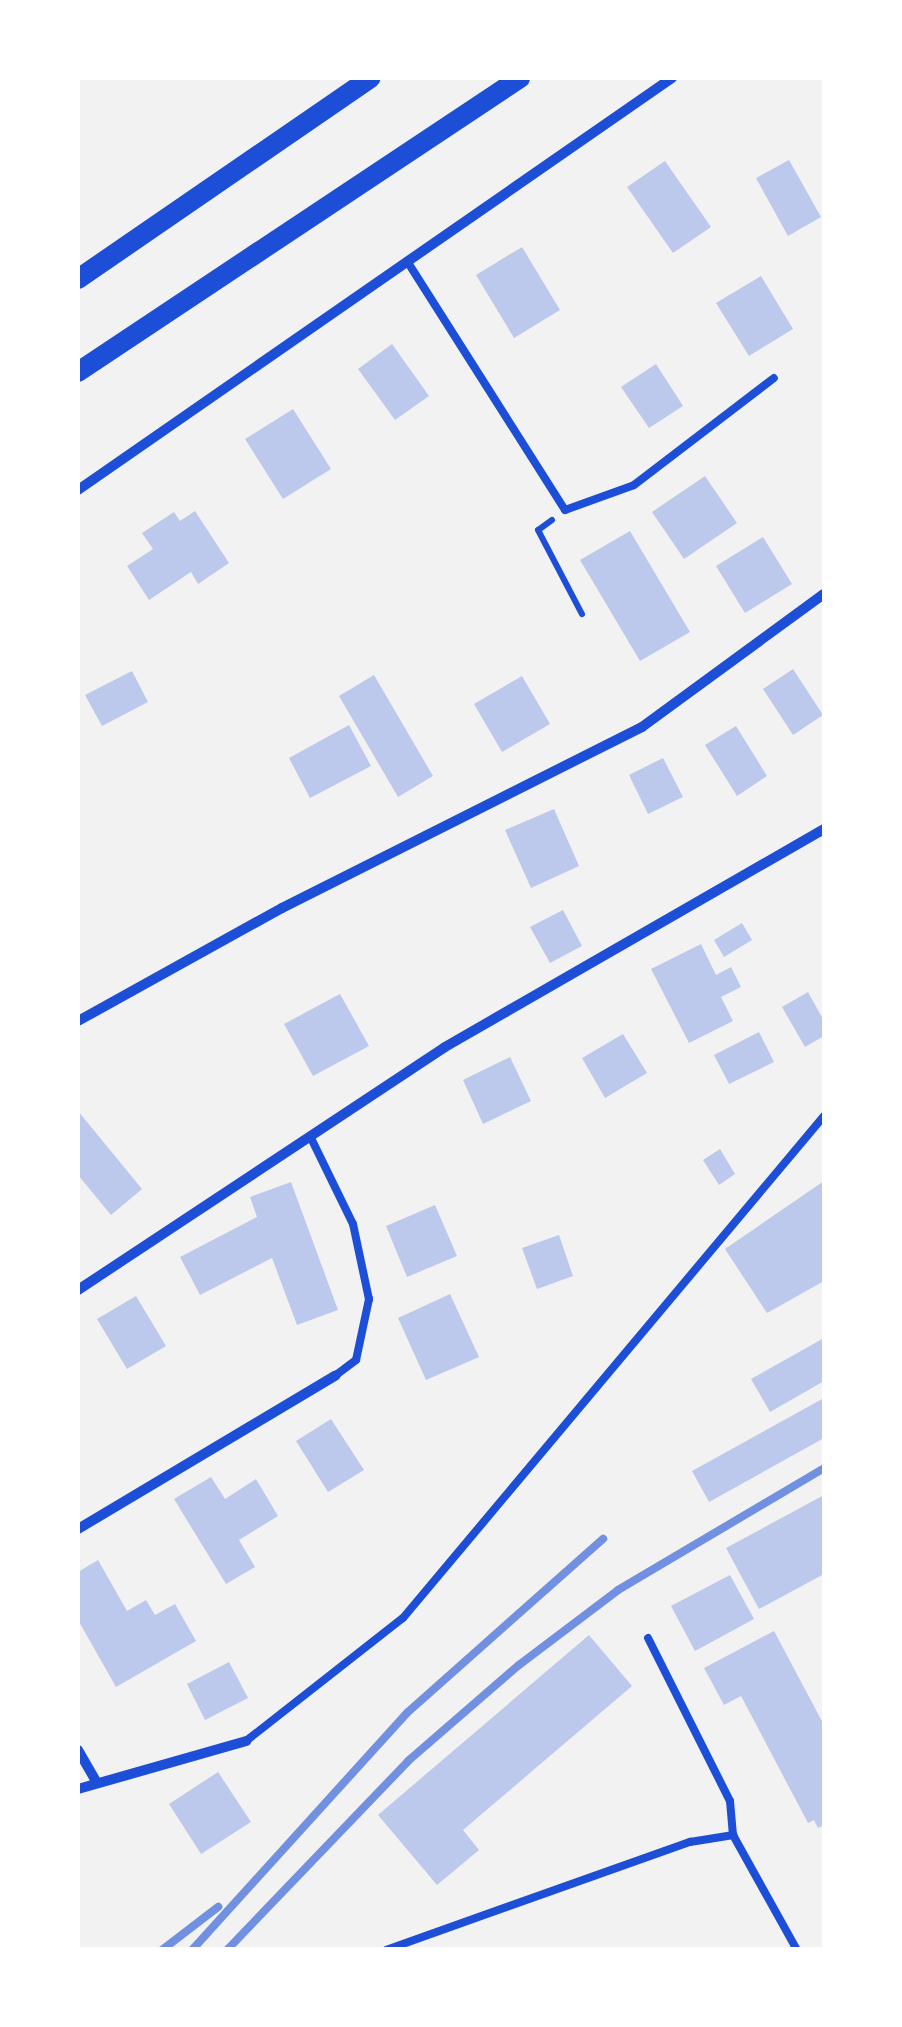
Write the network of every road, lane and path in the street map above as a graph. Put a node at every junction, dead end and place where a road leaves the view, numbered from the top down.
1 (371, 78) edge
2 (520, 78) edge
3 (672, 78) edge
4 (407, 262) junction
5 (78, 278) edge
6 (78, 372) edge
7 (774, 378) dead end
8 (78, 490) edge
9 (565, 510) junction
10 (824, 594) edge
11 (582, 614) dead end
12 (824, 829) edge
13 (78, 1021) edge
14 (824, 1116) edge
15 (310, 1136) junction
16 (78, 1290) edge
17 (336, 1376) joint
18 (78, 1529) edge
19 (648, 1638) dead end
20 (246, 1741) joint
21 (78, 1750) edge
22 (95, 1779) junction
23 (78, 1789) edge
24 (733, 1835) junction
25 (386, 1950) edge
26 (797, 1950) edge

1 - 5 main road
2 - 6 main road
3 - 4 street
4 - 8 street
4 - 9 lane
7 - 9 lane
9 - 11 path
10 - 13 street
12 - 15 street
14 - 20 lane
15 - 16 street
15 - 17 lane
17 - 18 street
19 - 24 lane
20 - 22 street
21 - 22 street
22 - 23 street
24 - 25 lane
24 - 26 lane

